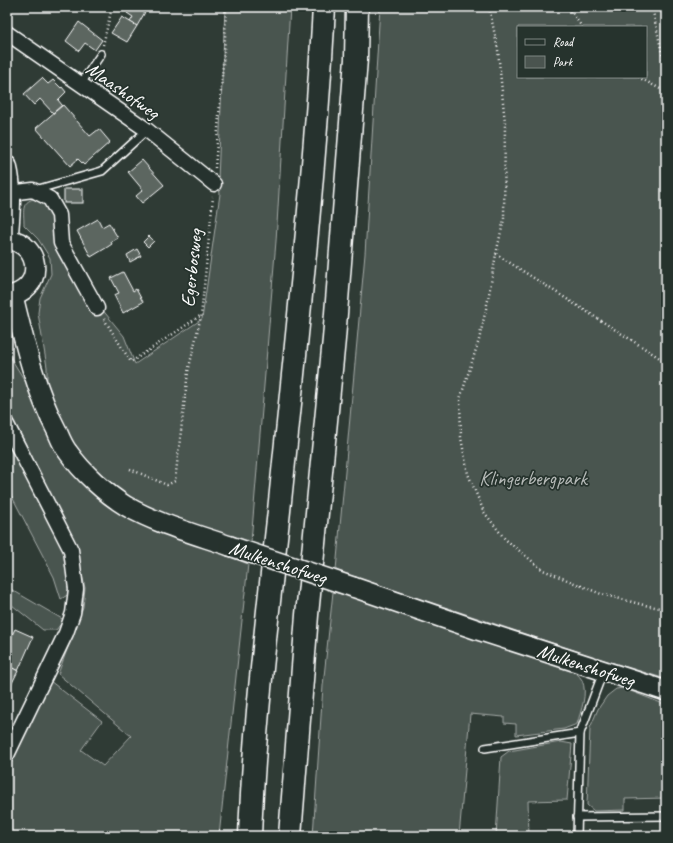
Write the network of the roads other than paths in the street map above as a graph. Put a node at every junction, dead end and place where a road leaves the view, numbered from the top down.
1 (319, 7) edge
2 (324, 7) edge
3 (357, 7) edge
4 (7, 33) edge
5 (101, 54) road end
6 (321, 56) junction
7 (80, 85) junction
8 (147, 130) junction
9 (8, 177) edge
10 (214, 184) road end
11 (33, 190) junction
12 (7, 239) edge
13 (10, 296) edge
14 (97, 308) road end
15 (7, 425) edge
16 (603, 671) junction
17 (666, 691) edge
18 (580, 733) junction
19 (485, 748) dead end
20 (7, 755) edge
21 (666, 816) edge
22 (577, 817) junction
23 (290, 835) edge
24 (250, 836) edge
25 (577, 836) edge

1 - 6 highway
2 - 6 highway
3 - 23 highway
4 - 7 street, Maashofweg
5 - 7 lane
6 - 24 highway
7 - 8 street, Maashofweg
8 - 10 street, Maashofweg
8 - 11 lane
9 - 11 street
9 - 12 street
11 - 14 street
12 - 13 street
13 - 16 street, Mulkenshofweg, bridge
15 - 20 street
16 - 17 street, Mulkenshofweg
16 - 18 lane
18 - 19 lane
18 - 22 lane
21 - 22 lane
22 - 25 lane

